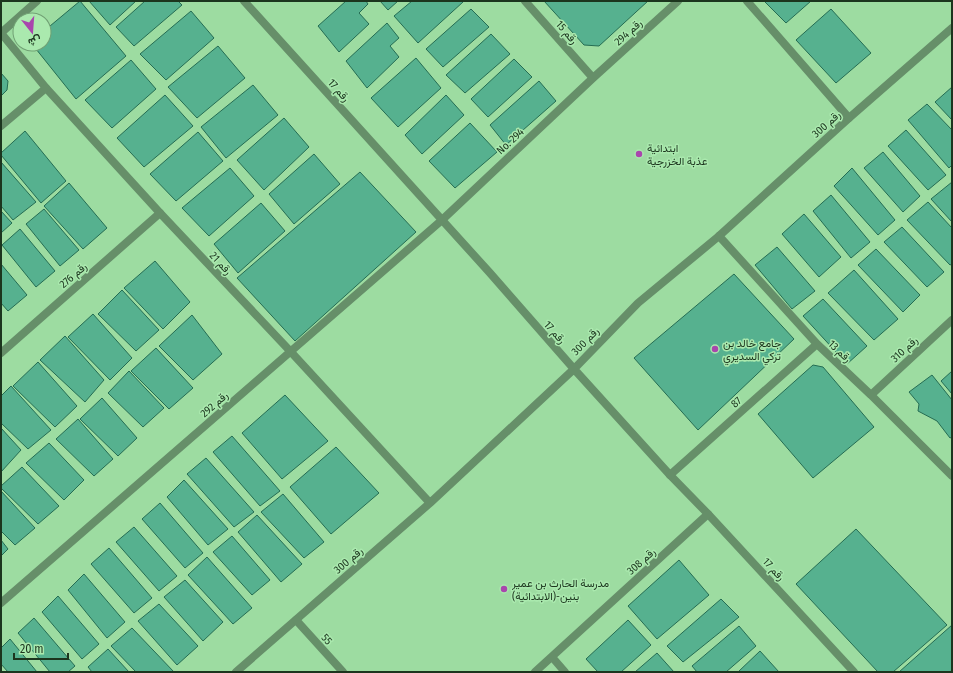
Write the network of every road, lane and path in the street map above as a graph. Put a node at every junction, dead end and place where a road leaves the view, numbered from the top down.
1 (37, 1) edge
2 (244, 1) edge
3 (525, 1) edge
4 (678, 1) edge
5 (747, 1) edge
6 (952, 28) edge
7 (1, 33) edge
8 (593, 78) junction
9 (46, 88) junction
10 (849, 118) junction
11 (1, 126) edge
12 (160, 213) junction
13 (442, 220) junction
14 (719, 236) junction
15 (952, 320) edge
16 (817, 344) junction
17 (291, 352) junction
18 (1, 353) edge
19 (574, 369) junction
20 (871, 395) junction
21 (670, 475) junction
22 (952, 476) edge
23 (430, 503) junction
24 (708, 514) junction
25 (1, 603) edge
26 (296, 620) junction
27 (552, 657) junction
28 (236, 672) edge
29 (343, 672) edge
30 (535, 672) edge
31 (565, 672) edge
32 (854, 672) edge

1 - 7 street
2 - 13 street, رقم 17
3 - 8 street, رقم 15
4 - 8 street, رقم 294
5 - 10 street
6 - 10 street, رقم 300
7 - 9 street, رقم 21
8 - 13 street, No. 294
9 - 11 street
9 - 12 street, رقم 21
10 - 14 street, رقم 300
12 - 17 street, رقم 21
12 - 18 street, رقم 276
13 - 17 street, رقم 292
13 - 19 street, رقم 17
14 - 16 street, رقم 13
14 - 19 street, رقم 300
15 - 20 street, رقم 310
16 - 20 street, رقم 13
16 - 21 street, 87
17 - 23 street, رقم 21
17 - 25 street, رقم 292
19 - 21 street, رقم 17
19 - 23 street, رقم 300
20 - 22 street, رقم 13
21 - 24 street, رقم 17
23 - 26 street, رقم 300
24 - 27 street, رقم 308
24 - 32 street, رقم 17
26 - 28 street, رقم 300
26 - 29 street, 55
27 - 30 street, رقم 308
27 - 31 street

